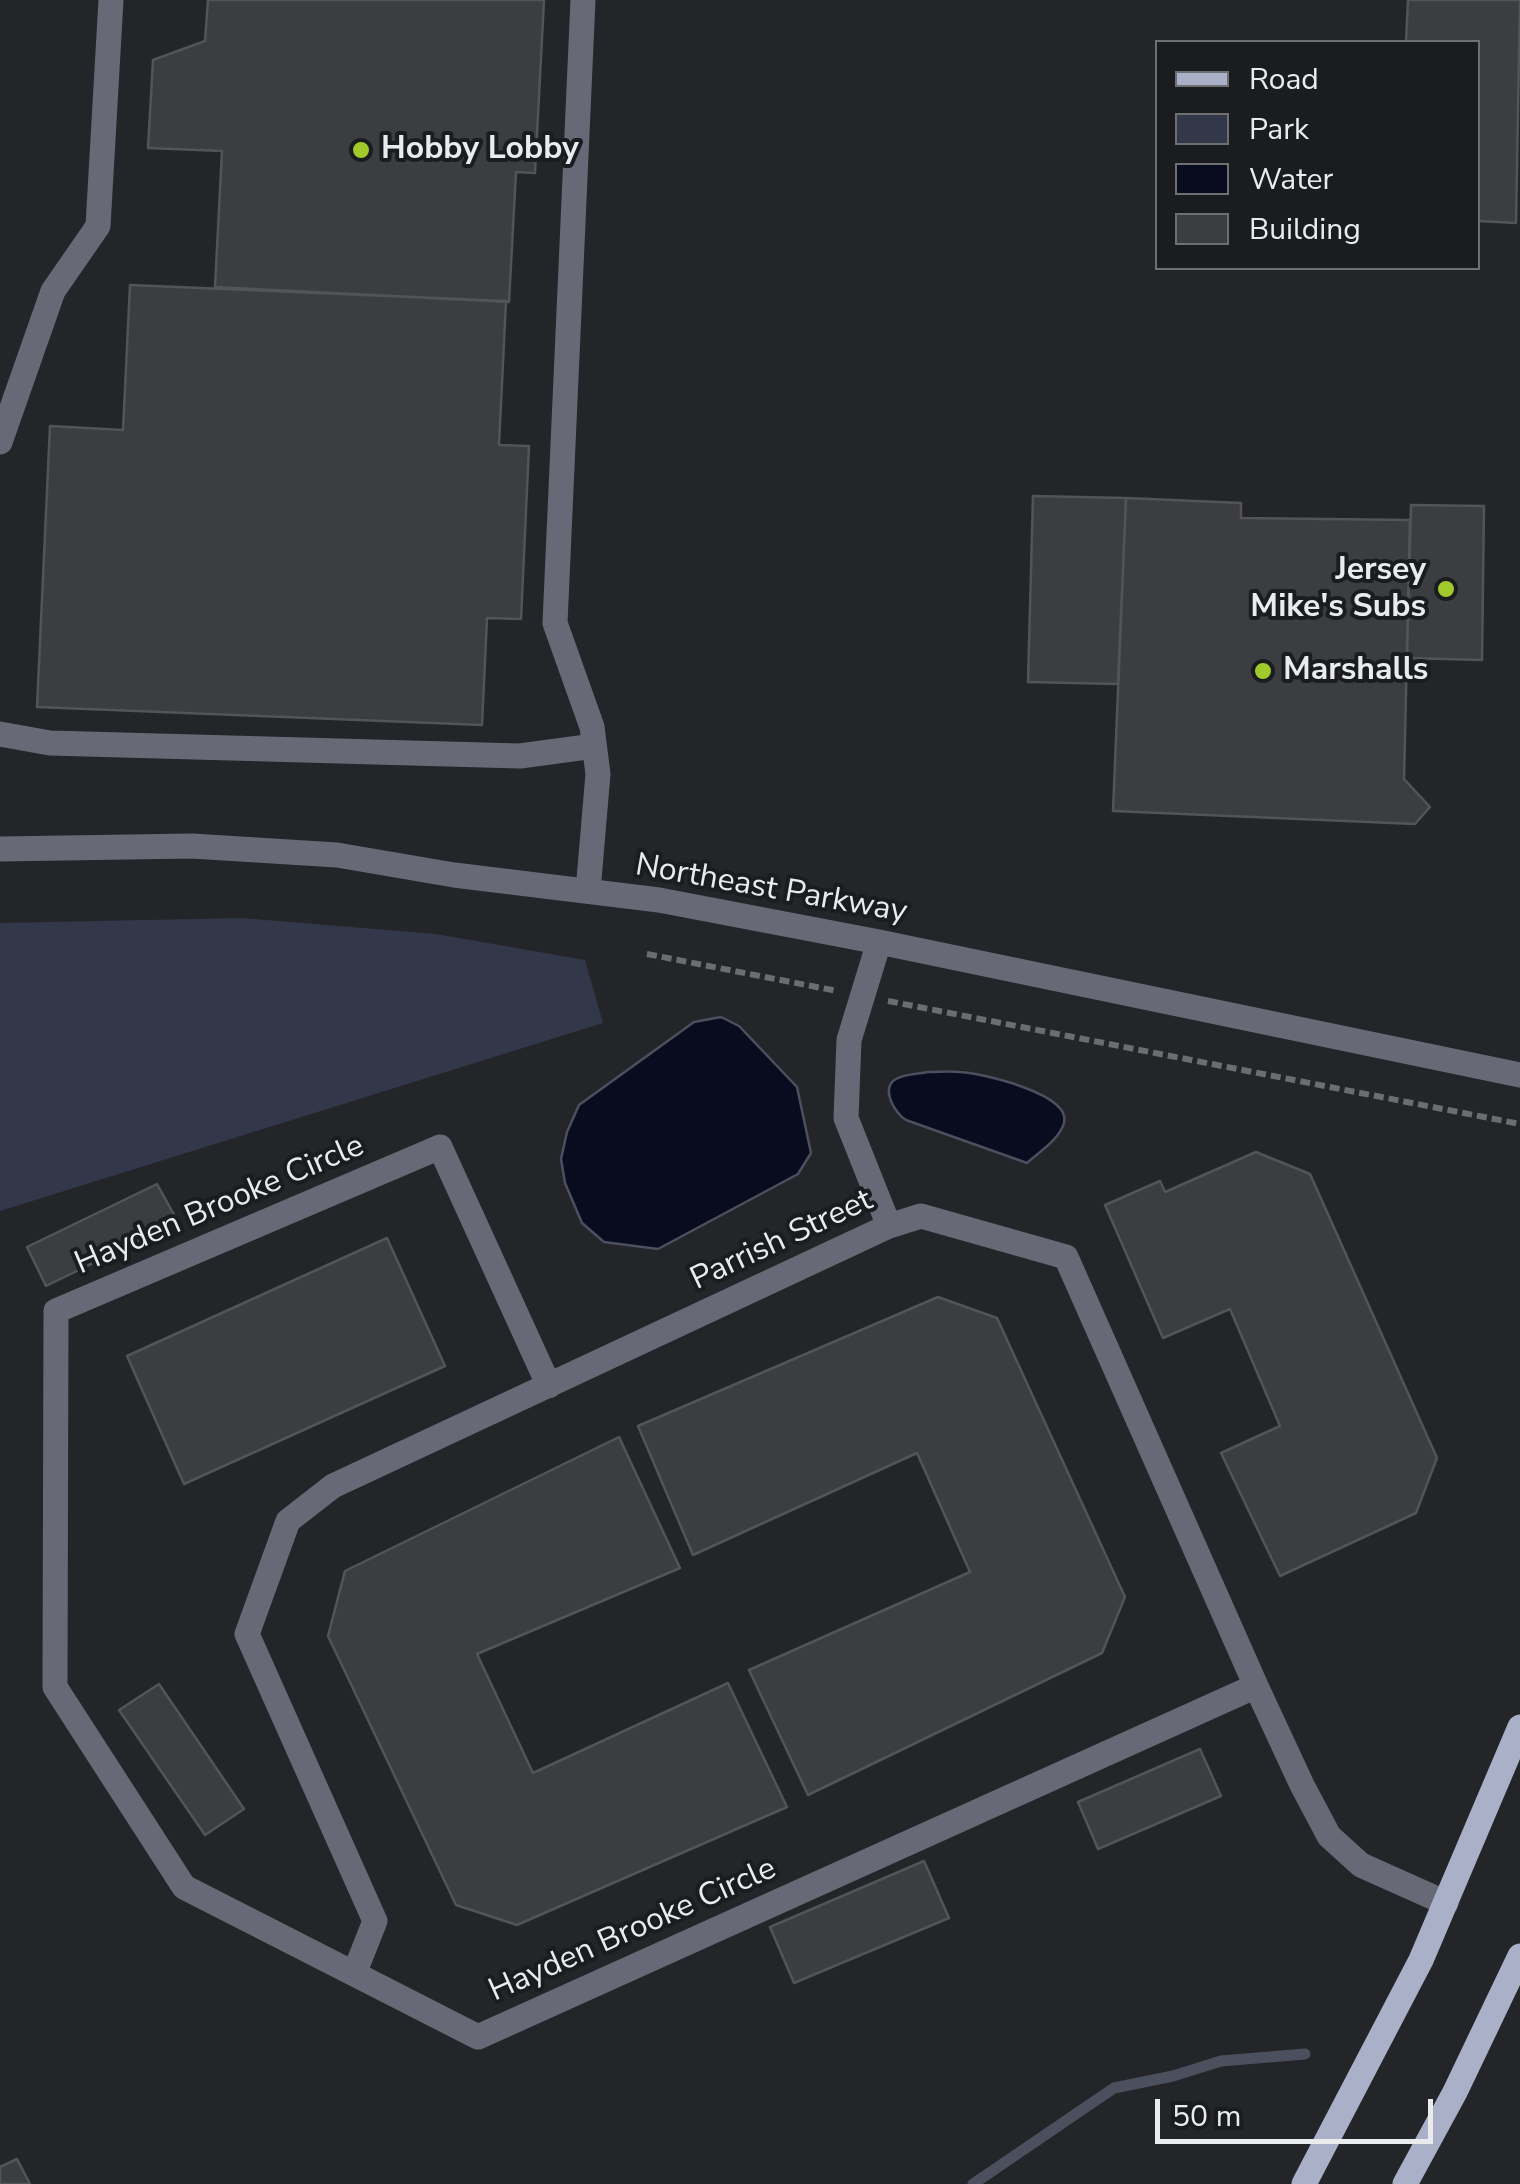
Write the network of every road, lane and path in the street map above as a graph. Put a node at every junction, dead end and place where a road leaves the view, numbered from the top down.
1 (110, 0) edge
2 (583, 0) edge
3 (0, 442) edge
4 (0, 734) edge
5 (594, 746) junction
6 (0, 849) edge
7 (588, 892) junction
8 (880, 942) junction
9 (647, 954) dead end
10 (813, 986) dead end
11 (898, 1003) dead end
12 (1520, 1075) edge
13 (1520, 1124) edge
14 (889, 1226) junction
15 (549, 1386) junction
16 (1256, 1686) junction
17 (1520, 1727) edge
18 (1446, 1903) junction
19 (1520, 1956) edge
20 (354, 1974) junction
21 (1304, 2184) edge
22 (1405, 2184) edge

1 - 3 street
2 - 5 street
4 - 5 street
5 - 7 street
6 - 7 street, Northeast Parkway
7 - 8 street, Northeast Parkway
8 - 12 street, Northeast Parkway
8 - 14 street
9 - 10 path
11 - 13 path
14 - 15 street, Parrish Street
14 - 16 street, Parrish Street
15 - 20 street, Parrish Street
15 - 20 street, Hayden Brooke Circle
16 - 18 street, Parrish Street
16 - 20 street, Hayden Brooke Circle
17 - 18 main road
18 - 21 main road
19 - 22 main road

